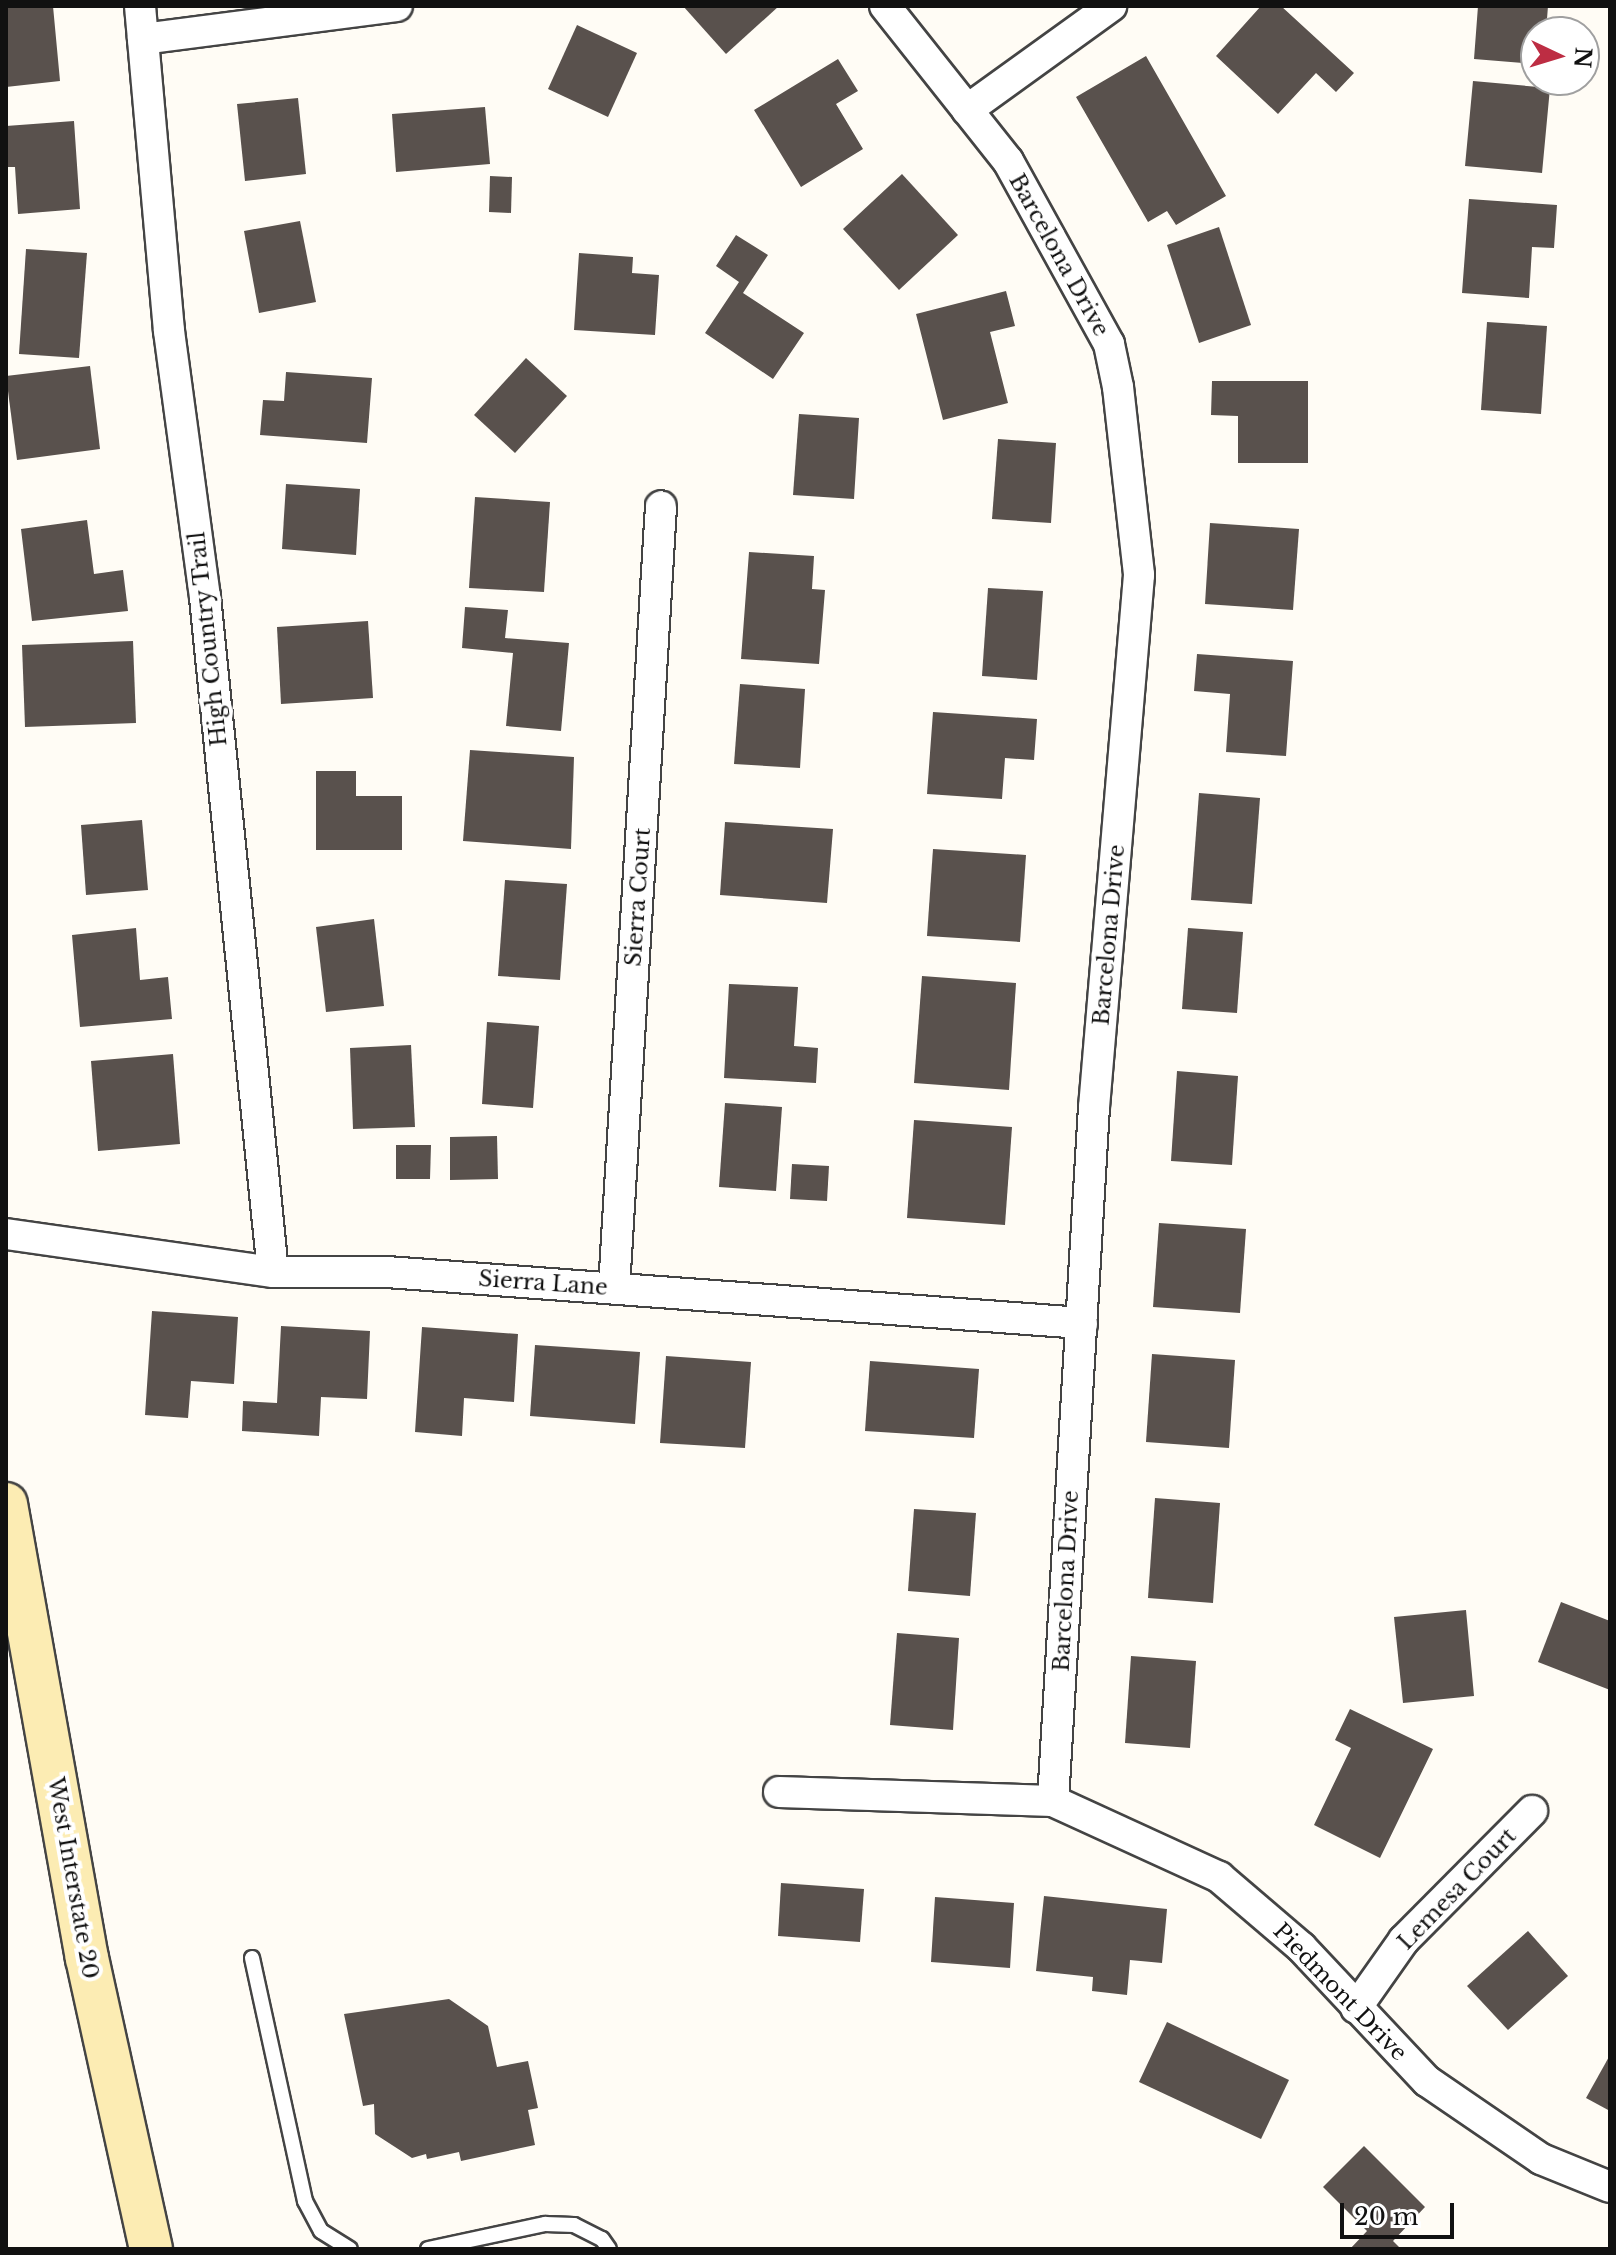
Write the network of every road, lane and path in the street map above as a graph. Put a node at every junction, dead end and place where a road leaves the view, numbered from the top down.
1 (140, 6) edge
2 (397, 6) edge
3 (885, 6) edge
4 (1111, 6) edge
5 (143, 39) junction
6 (967, 110) junction
7 (661, 506) dead end
8 (6, 1234) edge
9 (273, 1272) junction
10 (614, 1288) junction
11 (1082, 1323) junction
12 (6, 1504) edge
13 (779, 1792) dead end
14 (1053, 1801) junction
15 (1532, 1811) dead end
16 (252, 1958) dead end
17 (1356, 2008) junction
18 (1610, 2187) edge
19 (151, 2249) edge
20 (350, 2249) edge
21 (428, 2249) edge
22 (609, 2249) edge

1 - 5 street, High Country Trail
2 - 5 street
3 - 6 street, Barcelona Drive
4 - 6 street
5 - 9 street, High Country Trail
6 - 11 street, Barcelona Drive
7 - 10 street, Sierra Court
8 - 9 street, Sierra Lane
9 - 10 street, Sierra Lane
10 - 11 street, Sierra Lane
11 - 14 street, Barcelona Drive
12 - 19 main road, West Interstate 20
13 - 14 street, Piedmont Drive
14 - 17 street, Piedmont Drive
15 - 17 street, Lemesa Court
16 - 20 lane
17 - 18 street, Piedmont Drive
21 - 22 lane

